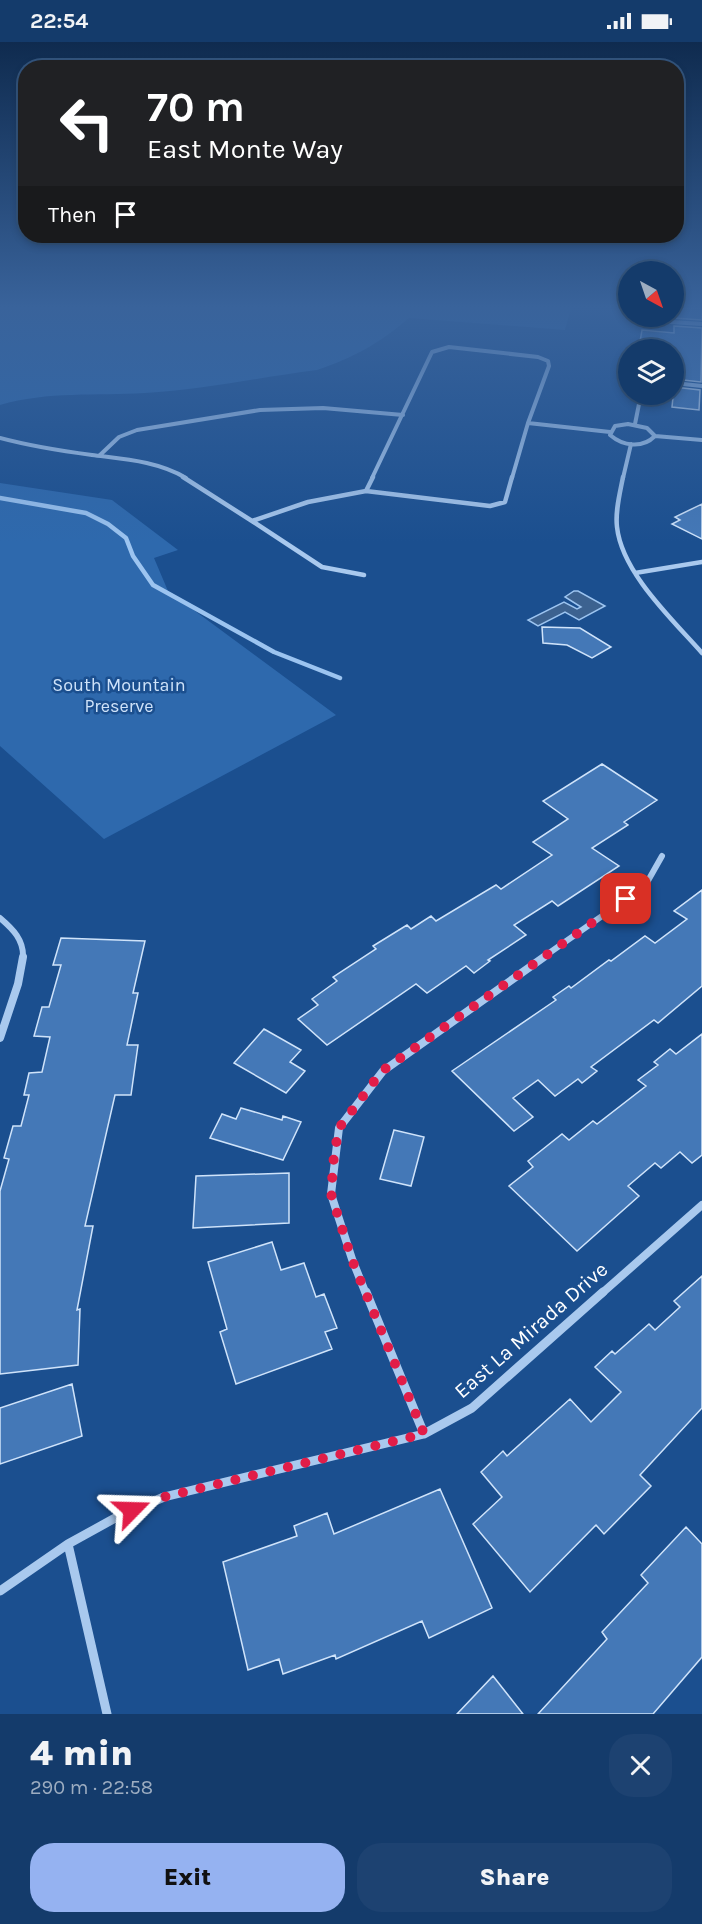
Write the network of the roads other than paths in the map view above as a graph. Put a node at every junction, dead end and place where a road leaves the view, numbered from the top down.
1 (416, 386) edge
2 (542, 386) edge
3 (639, 405) edge
4 (403, 415) junction
5 (528, 423) junction
6 (635, 424) junction
7 (610, 432) junction
8 (655, 436) junction
9 (0, 438) edge
10 (702, 440) edge
11 (631, 444) junction
12 (99, 456) junction
13 (366, 491) junction
14 (252, 521) junction
15 (702, 562) edge
16 (635, 573) junction
17 (364, 575) dead end
18 (702, 653) edge
19 (662, 856) dead end
20 (0, 918) edge
21 (0, 1038) edge
22 (702, 1205) edge
23 (424, 1434) junction
24 (68, 1544) junction
25 (0, 1591) edge
26 (107, 1714) edge

1 - 4 street
2 - 5 street
3 - 6 street
4 - 12 street
4 - 13 street
5 - 7 street
5 - 13 street
6 - 7 street
6 - 8 street
7 - 11 street
8 - 10 street
8 - 11 street
9 - 12 street
11 - 16 street
12 - 14 street
13 - 14 street
14 - 17 street
15 - 16 street
16 - 18 street
19 - 23 street
20 - 21 street
22 - 23 street, East La Mirada Drive
23 - 24 street, East La Mirada Drive
24 - 25 street, East La Mirada Drive
24 - 26 street

